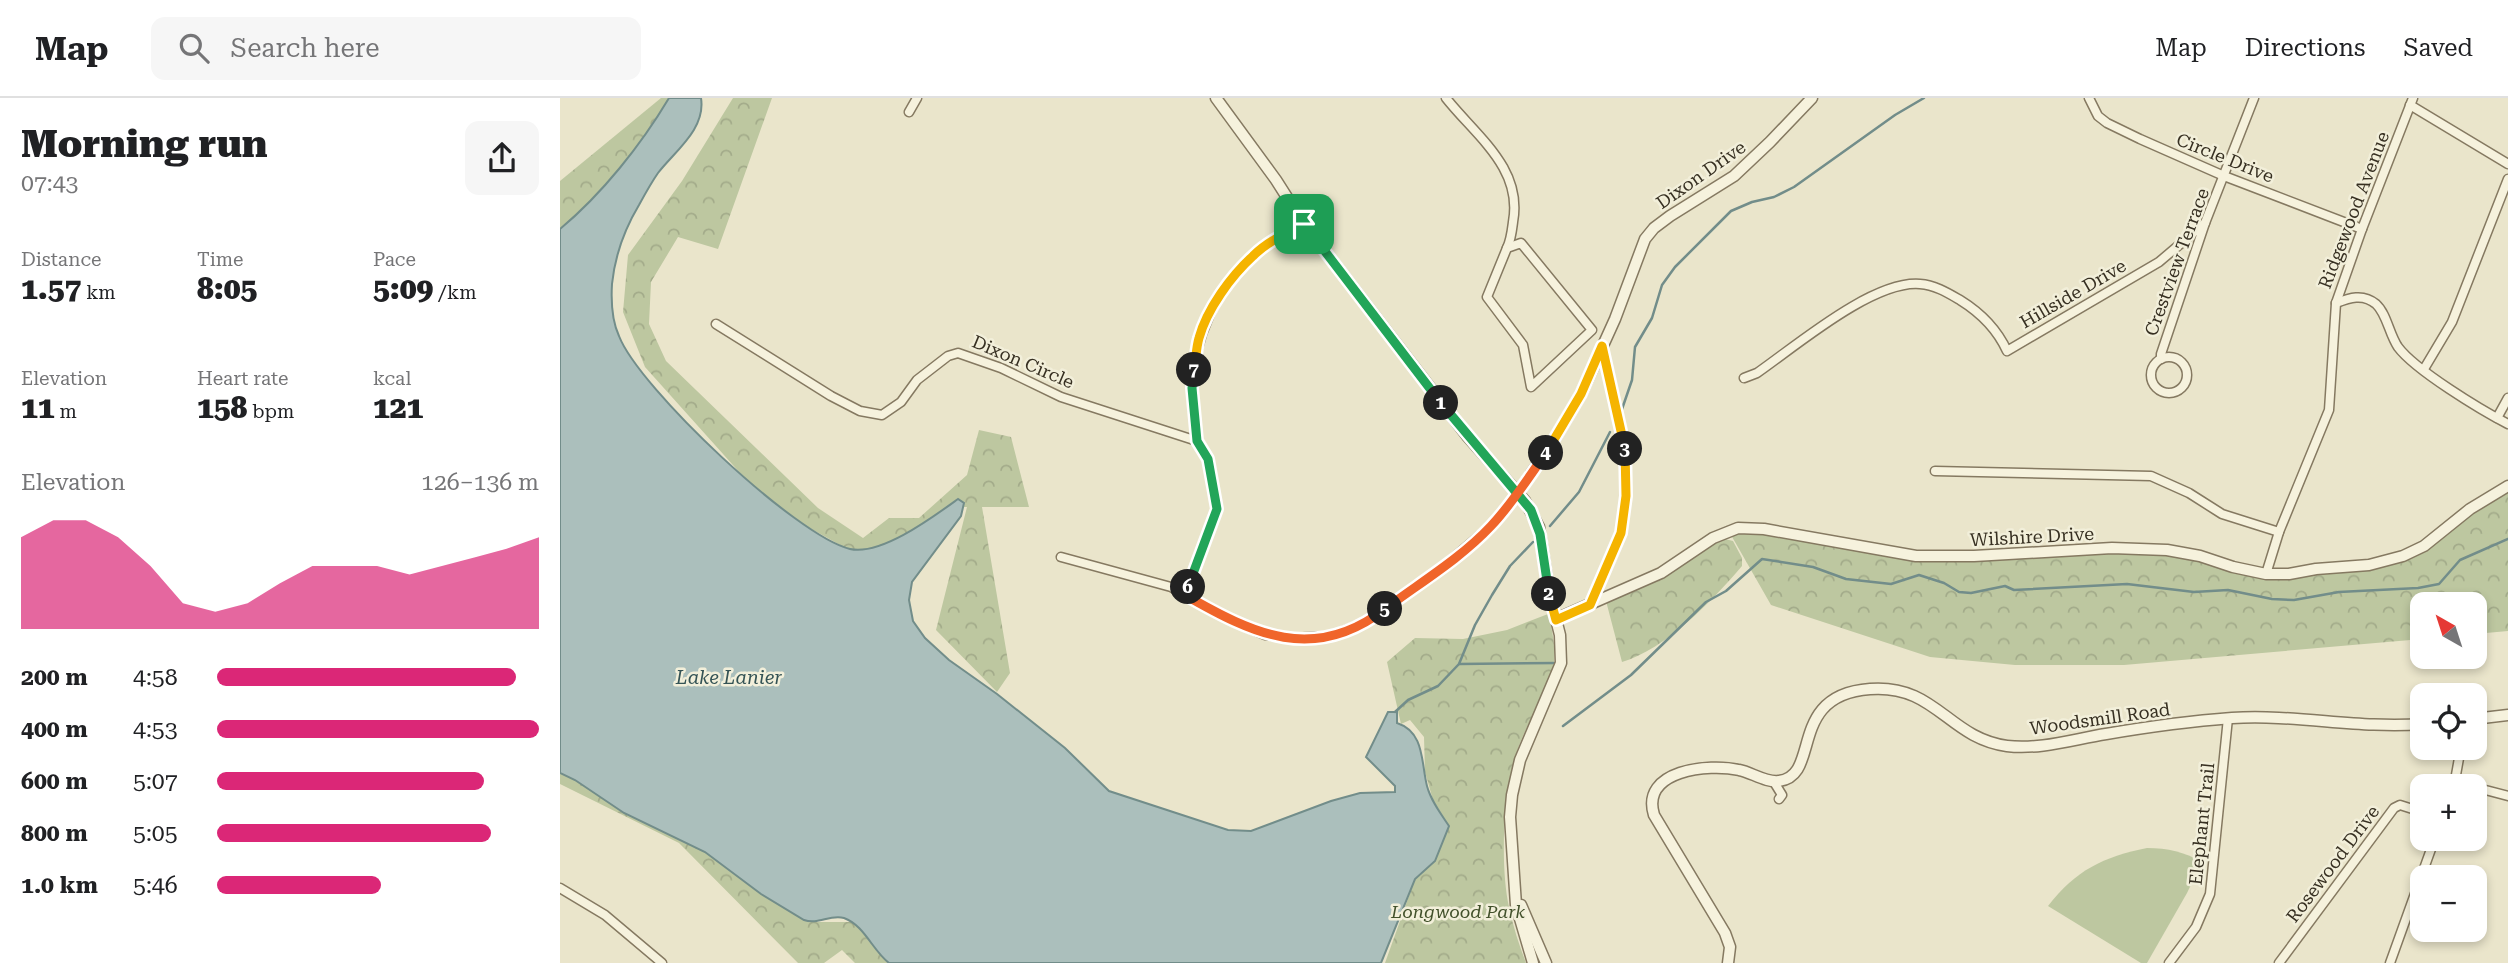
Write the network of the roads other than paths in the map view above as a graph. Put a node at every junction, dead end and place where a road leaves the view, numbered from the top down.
1 (917, 98) edge
2 (1216, 98) edge
3 (1446, 98) edge
4 (1812, 98) edge
5 (2089, 98) edge
6 (2254, 98) edge
7 (2412, 102) edge
8 (908, 113) dead end
9 (2508, 164) edge
10 (2224, 176) junction
11 (2508, 179) edge
12 (2205, 223) junction
13 (1304, 224) junction
14 (2362, 229) junction
15 (1507, 248) junction
16 (2336, 303) junction
17 (716, 324) dead end
18 (1602, 346) junction
19 (2161, 359) junction
20 (2424, 369) junction
21 (1744, 379) dead end
22 (2508, 398) edge
23 (2497, 418) junction
24 (2508, 424) edge
25 (1197, 441) junction
26 (1935, 471) dead end
27 (2508, 486) edge
28 (1518, 493) junction
29 (2279, 532) junction
30 (1061, 557) dead end
31 (2266, 574) junction
32 (1185, 595) junction
33 (1590, 605) junction
34 (1556, 620) junction
35 (2508, 715) edge
36 (2487, 717) edge
37 (2228, 718) junction
38 (2410, 724) edge
39 (1774, 782) junction
40 (2487, 790) edge
41 (2508, 796) edge
42 (1779, 799) dead end
43 (2410, 808) edge
44 (2430, 851) edge
45 (1513, 885) junction
46 (560, 888) edge
47 (662, 963) edge
48 (1533, 963) edge
49 (1546, 963) edge
50 (1728, 963) edge
51 (2169, 963) edge
52 (2279, 963) edge
53 (2390, 963) edge

1 - 8 street
2 - 13 street
3 - 15 street
4 - 18 street, Dixon Drive
5 - 10 street, Circle Drive
6 - 10 street, Crestview Terrace
7 - 9 street
7 - 14 street, Ridgewood Avenue
10 - 12 street, Crestview Terrace
10 - 14 street, Circle Drive
11 - 20 street
12 - 19 street, Crestview Terrace
12 - 21 street, Hillside Drive
13 - 25 street
13 - 28 street
14 - 16 street, Ridgewood Avenue
15 - 15 street
16 - 20 street
16 - 29 street, Ridgewood Avenue
17 - 25 street, Dixon Circle
18 - 28 street, Dixon Drive
18 - 33 street
19 - 19 street
20 - 23 street
22 - 23 street
23 - 24 street
25 - 32 street
26 - 29 street
27 - 31 street, Wilshire Drive
28 - 32 street, Dixon Drive
28 - 34 street
29 - 31 street, Ridgewood Avenue
30 - 32 street, Dixon Drive
31 - 33 street, Wilshire Drive
33 - 34 street, Wilshire Drive
34 - 45 street
35 - 36 street
37 - 38 street, Woodsmill Road
37 - 39 street, Woodsmill Road
37 - 51 street, Elephant Trail
39 - 42 street
39 - 50 street
40 - 41 street
43 - 52 street, Rosewood Drive
44 - 53 street
45 - 48 street
45 - 49 street
46 - 47 street

